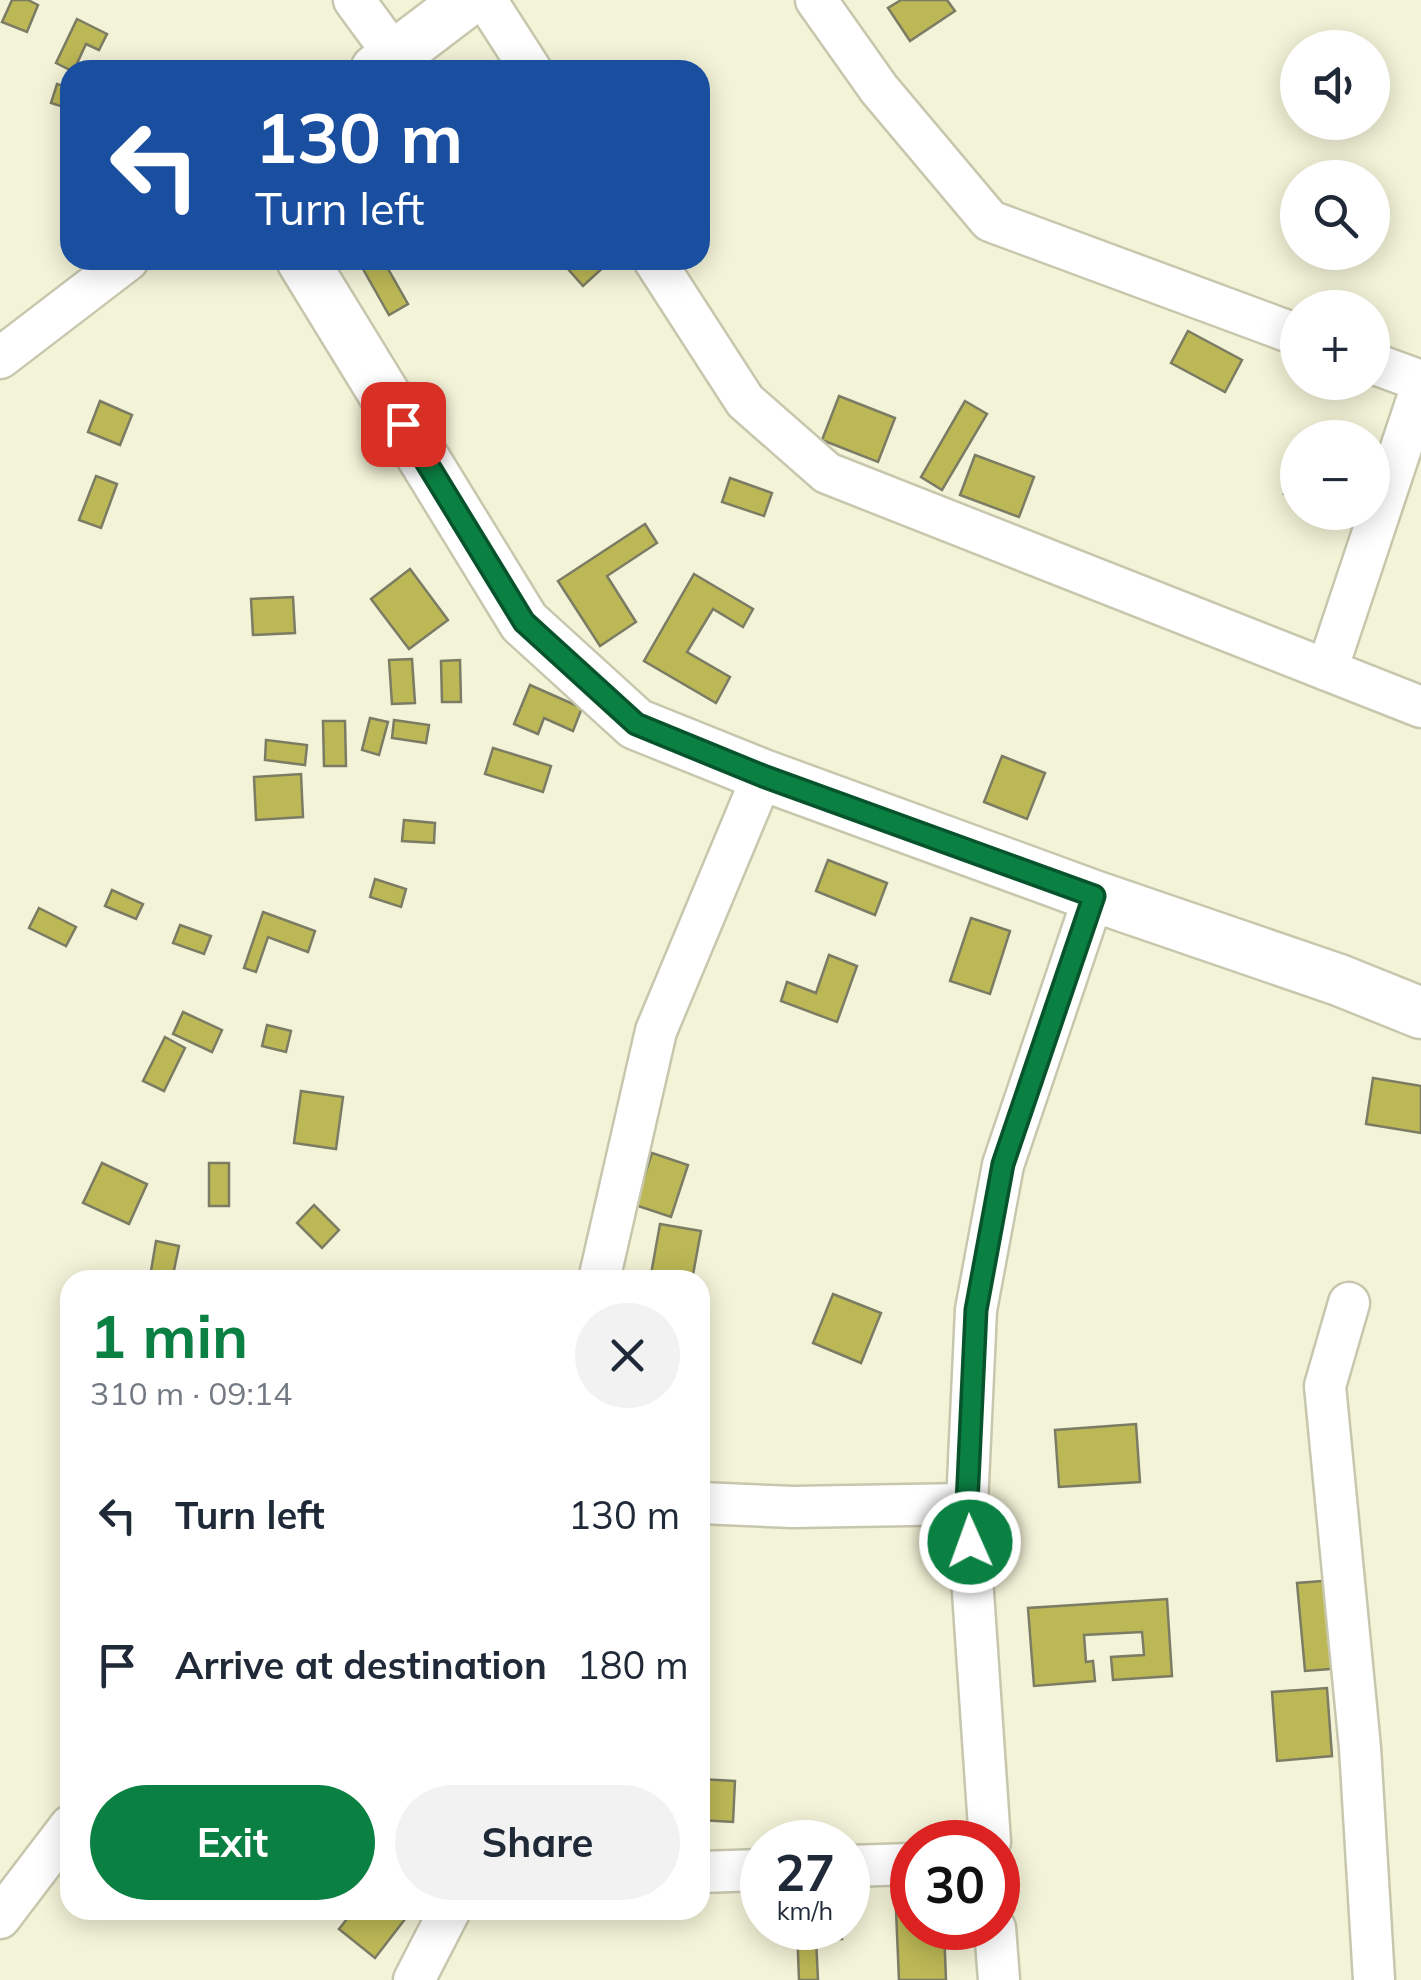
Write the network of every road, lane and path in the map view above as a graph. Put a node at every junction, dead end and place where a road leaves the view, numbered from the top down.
1 (354, 0) edge
2 (468, 0) edge
3 (486, 0) edge
4 (816, 0) edge
5 (384, 60) edge
6 (390, 60) edge
7 (525, 60) edge
8 (115, 270) edge
9 (308, 270) edge
10 (660, 270) edge
11 (1280, 328) edge
12 (0, 358) edge
13 (1390, 371) edge
14 (1421, 384) edge
15 (1327, 670) junction
16 (1421, 707) edge
17 (763, 776) junction
18 (1094, 896) junction
19 (1421, 1013) edge
20 (601, 1270) edge
21 (1350, 1303) dead end
22 (710, 1504) edge
23 (967, 1504) junction
24 (989, 1820) edge
25 (60, 1839) edge
26 (740, 1871) edge
27 (710, 1872) edge
28 (0, 1918) edge
29 (445, 1920) edge
30 (997, 1950) edge
31 (414, 1980) edge
32 (999, 1980) edge
33 (1374, 1980) edge

1 - 5 street
2 - 6 street
3 - 7 street
4 - 11 street
8 - 12 street
9 - 17 street
10 - 15 street
13 - 14 street
14 - 15 street
15 - 16 street
17 - 18 street
17 - 20 street
18 - 19 street
18 - 23 street
21 - 33 street
22 - 23 street
23 - 24 street
25 - 28 street
26 - 27 street
29 - 31 street
30 - 32 street

